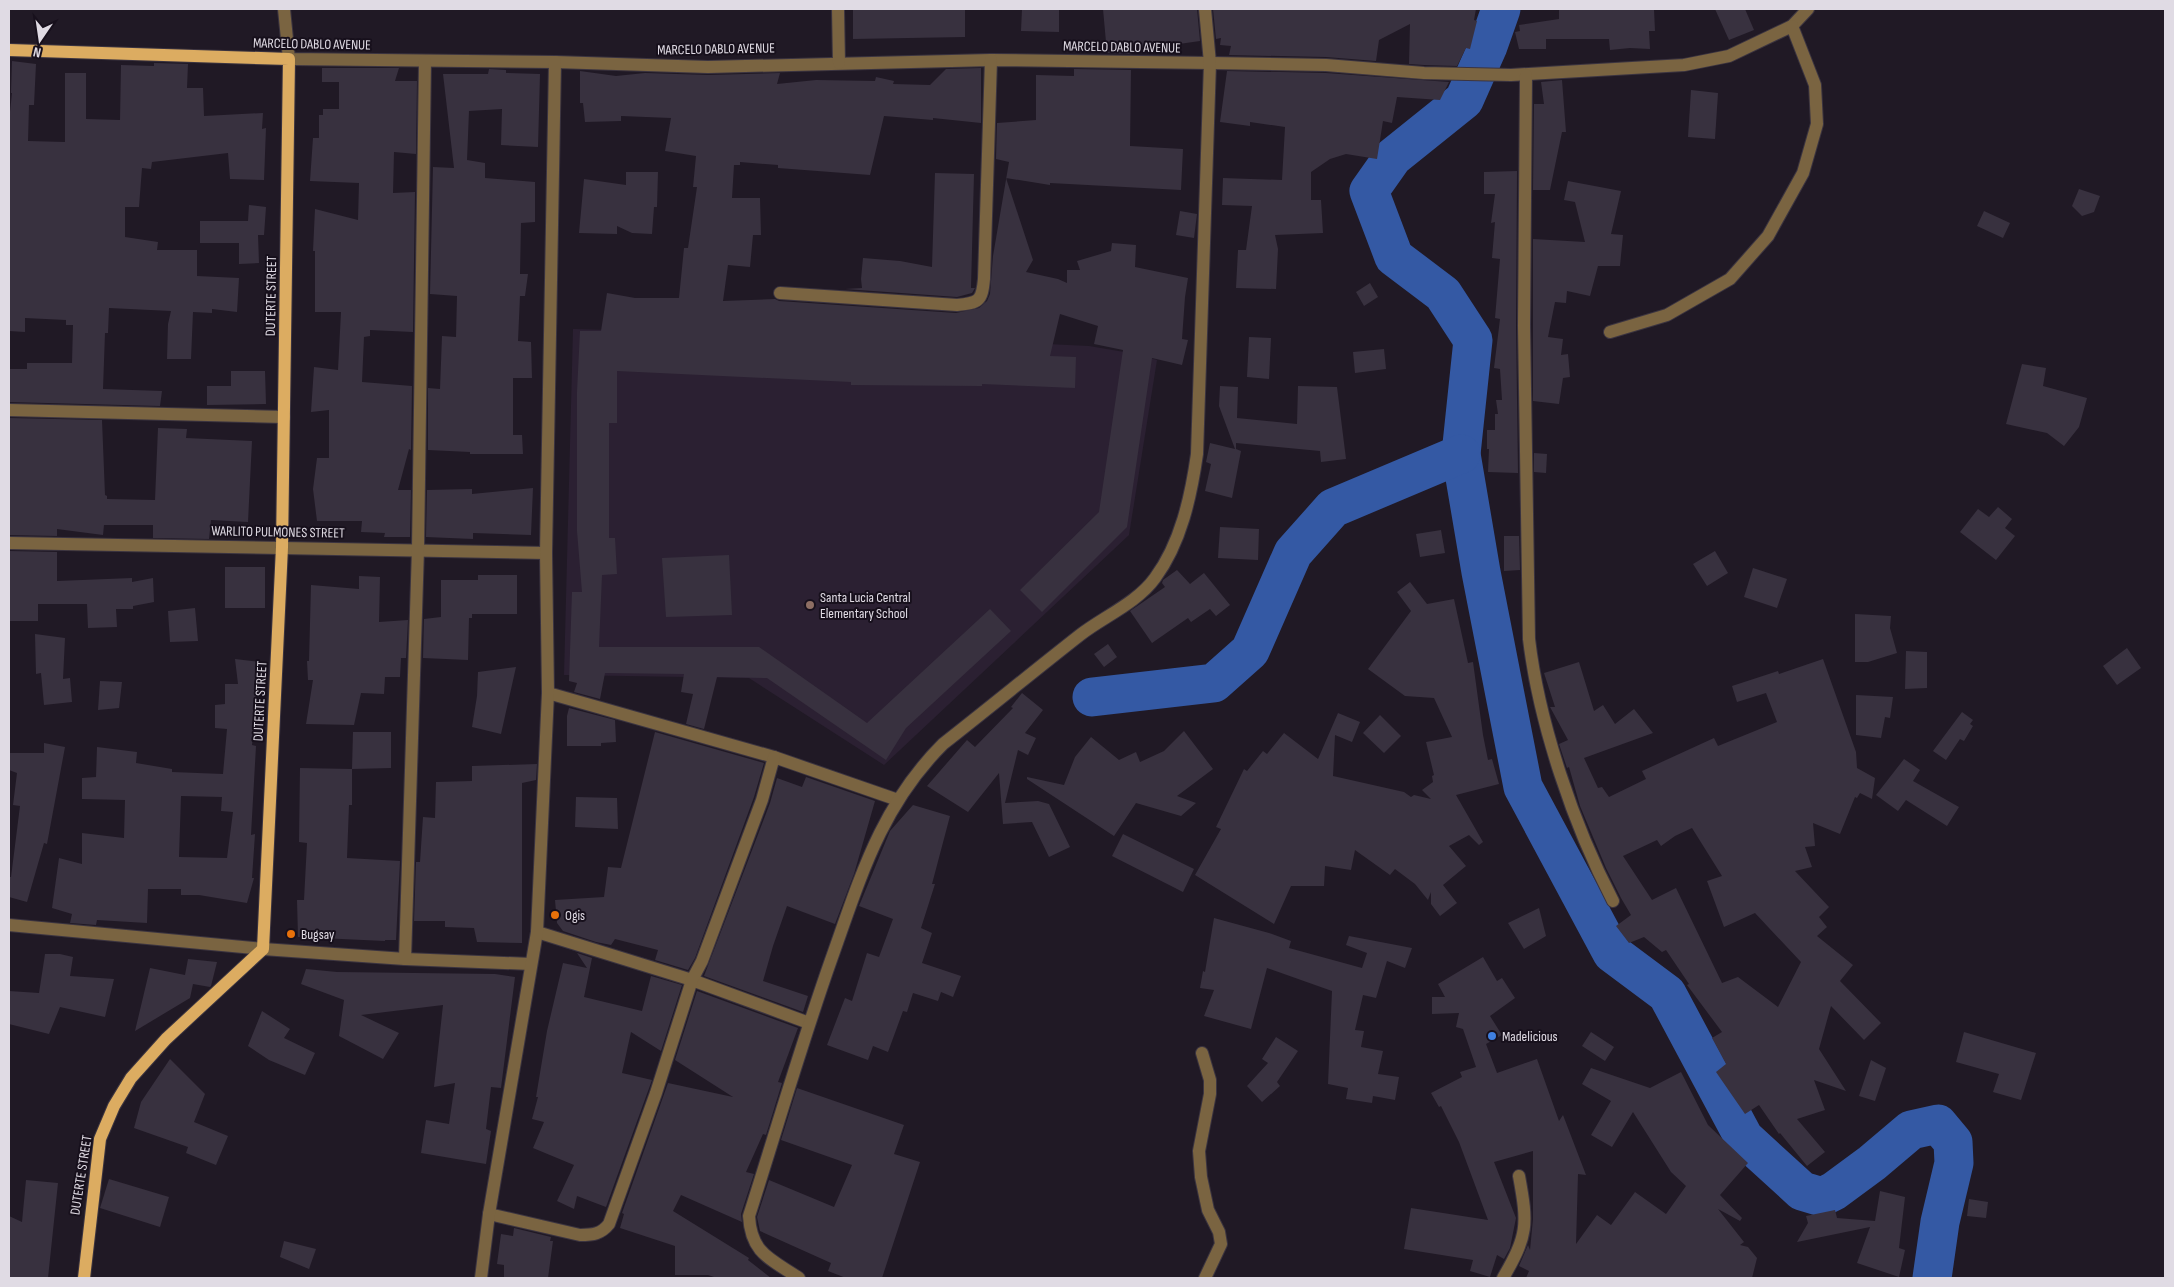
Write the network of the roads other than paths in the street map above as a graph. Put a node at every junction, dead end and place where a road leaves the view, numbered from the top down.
1 (284, 9) edge
2 (838, 9) edge
3 (1205, 9) edge
4 (1808, 9) edge
5 (1792, 26) junction
6 (9, 50) edge
7 (289, 59) junction
8 (991, 60) junction
9 (425, 61) junction
10 (554, 62) junction
11 (839, 62) junction
12 (1210, 63) junction
13 (1526, 75) junction
14 (780, 293) dead end
15 (1610, 332) dead end
16 (9, 410) edge
17 (284, 417) junction
18 (9, 543) edge
19 (282, 547) junction
20 (418, 550) junction
21 (546, 553) junction
22 (548, 693) junction
23 (774, 757) junction
24 (898, 800) junction
25 (1613, 901) dead end
26 (9, 926) edge
27 (537, 932) junction
28 (263, 949) junction
29 (405, 959) junction
30 (531, 964) junction
31 (692, 980) junction
32 (809, 1023) junction
33 (1202, 1053) dead end
34 (1519, 1176) dead end
35 (489, 1214) junction
36 (84, 1278) edge
37 (481, 1278) edge
38 (799, 1278) edge
39 (1205, 1278) edge
40 (1502, 1278) edge

1 - 7 street
2 - 11 street
3 - 12 street
4 - 5 street
5 - 13 street, MARCELO DABLO AVENUE
5 - 15 street
6 - 7 main road, MARCELO DABLO AVENUE
7 - 9 street, MARCELO DABLO AVENUE
7 - 17 main road, DUTERTE STREET
8 - 11 street, MARCELO DABLO AVENUE
8 - 12 street, MARCELO DABLO AVENUE
8 - 14 street
9 - 10 street, MARCELO DABLO AVENUE
9 - 20 street
10 - 11 street, MARCELO DABLO AVENUE
10 - 21 street
12 - 13 street, MARCELO DABLO AVENUE
12 - 24 street
13 - 25 street
16 - 17 street
17 - 19 main road, DUTERTE STREET
18 - 19 street, WARLITO PULMONES STREET
19 - 20 street, WARLITO PULMONES STREET
19 - 28 main road, DUTERTE STREET
20 - 21 street, WARLITO PULMONES STREET
20 - 29 street
21 - 22 street
22 - 23 street
22 - 27 street
23 - 24 street
23 - 31 street
24 - 32 street
26 - 28 street
27 - 30 street
27 - 31 street
28 - 29 street
28 - 36 main road, DUTERTE STREET
29 - 30 street
30 - 35 street
31 - 32 street
31 - 35 street
32 - 38 street
33 - 39 street
34 - 40 street
35 - 37 street

